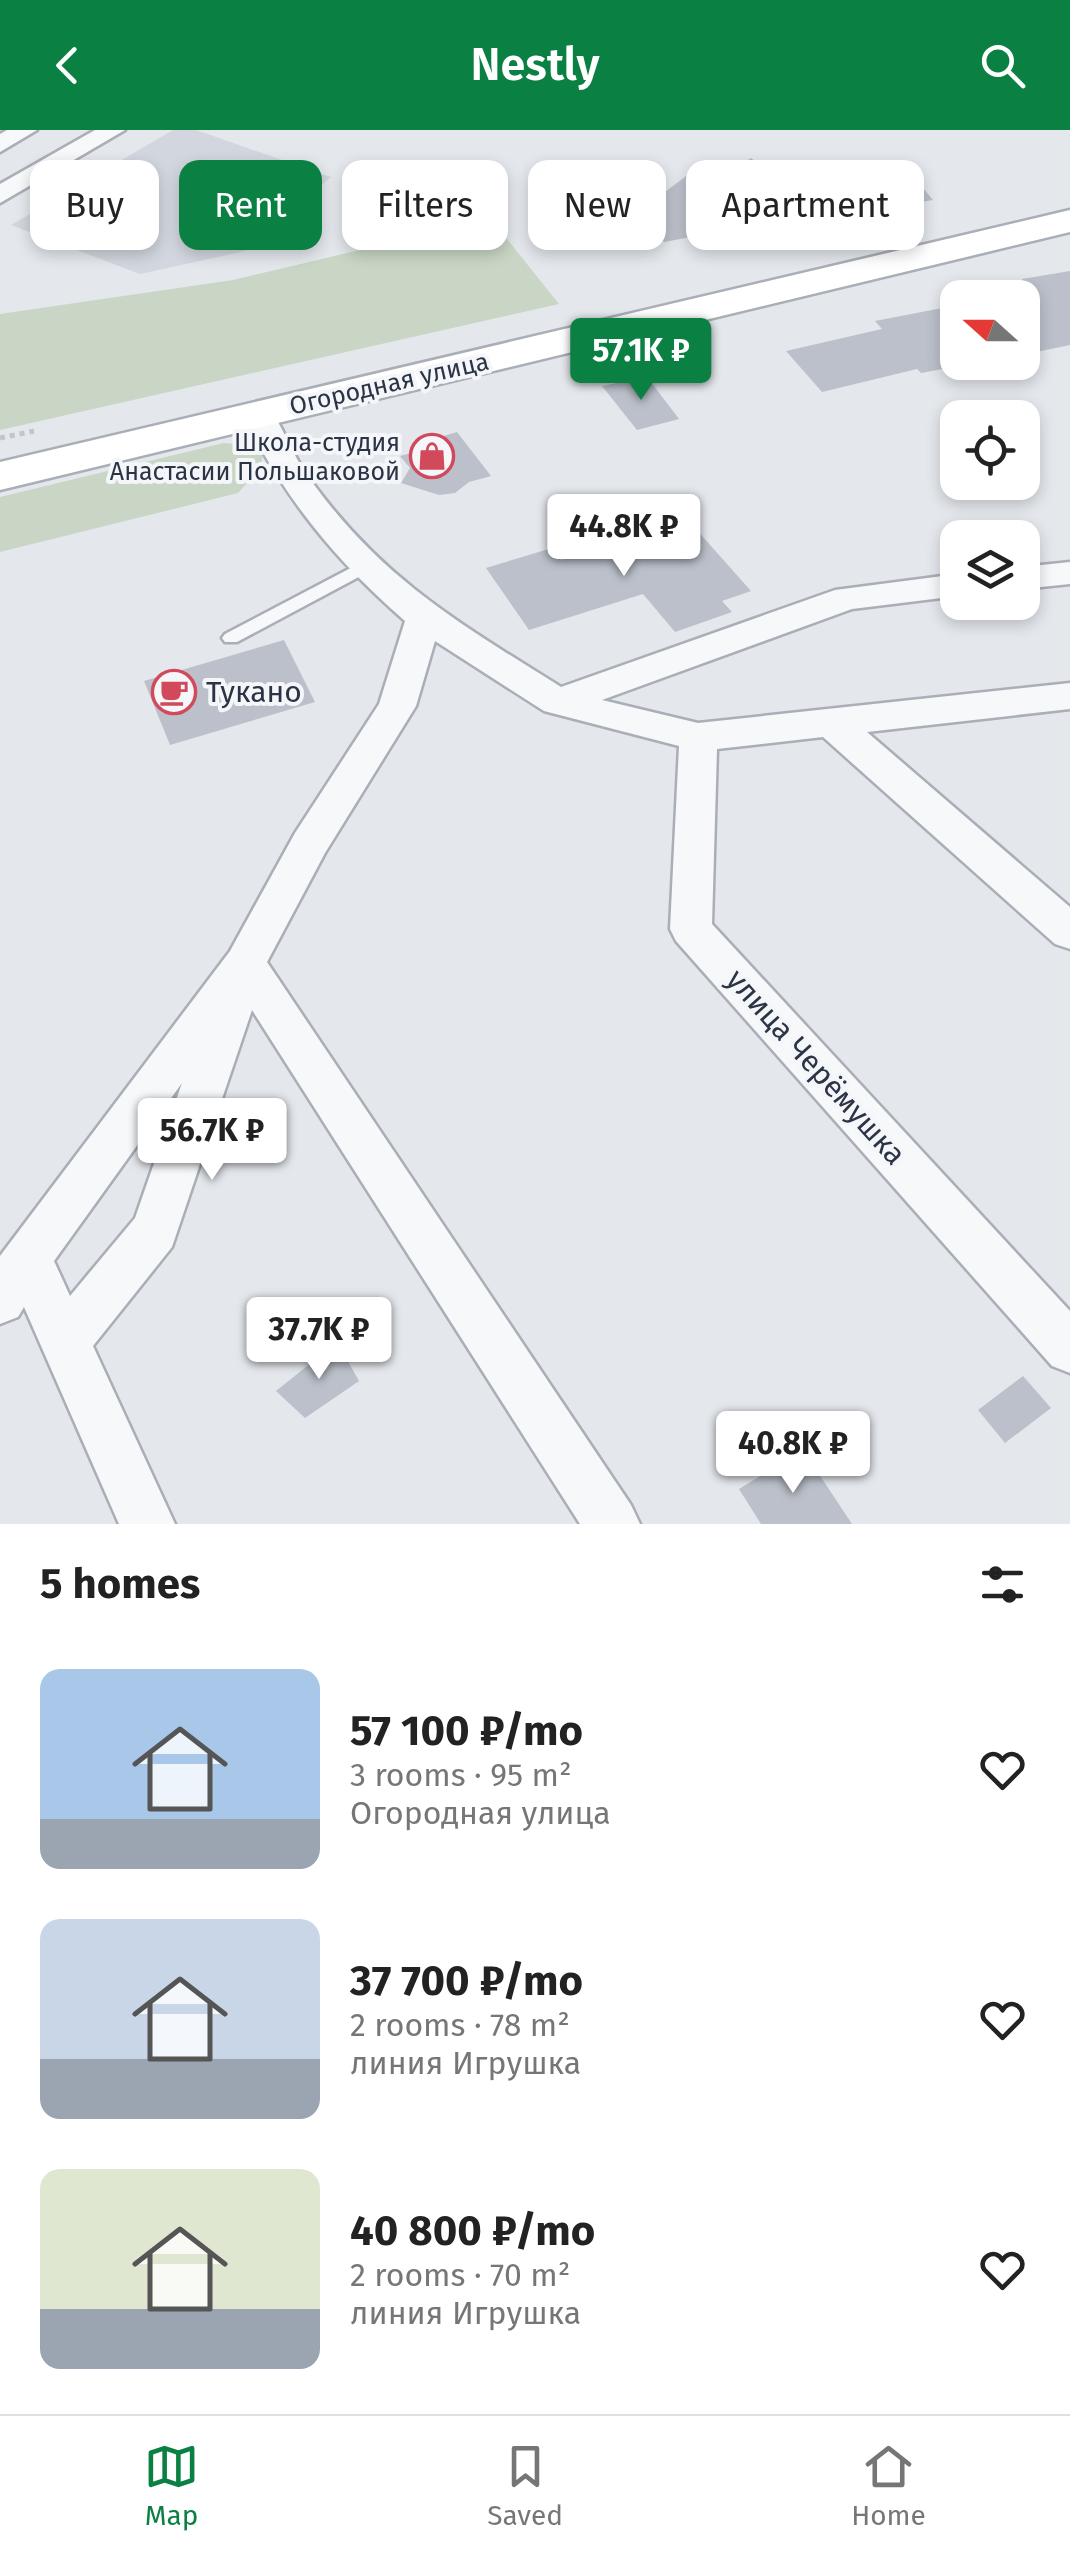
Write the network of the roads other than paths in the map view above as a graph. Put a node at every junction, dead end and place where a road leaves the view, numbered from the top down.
1 (25, 130) edge
2 (113, 130) edge
3 (0, 144) edge
4 (0, 195) edge
5 (1070, 221) edge
6 (258, 414) junction
7 (0, 476) edge
8 (364, 567) junction
9 (1070, 572) edge
10 (1040, 576) edge
11 (940, 587) edge
12 (424, 618) junction
13 (231, 638) dead end
14 (1070, 696) edge
15 (557, 702) junction
16 (832, 722) junction
17 (698, 737) junction
18 (1070, 932) edge
19 (245, 963) junction
20 (27, 1257) junction
21 (0, 1300) edge
22 (65, 1342) junction
23 (1070, 1348) edge
24 (147, 1524) edge
25 (612, 1524) edge

1 - 3 street
2 - 4 street
5 - 6 main road, Огородная улица
6 - 7 main road, Огородная улица
6 - 8 street
8 - 12 street
8 - 13 lane
9 - 10 street
11 - 15 street
12 - 15 street
12 - 19 street
14 - 16 street
15 - 17 street
16 - 17 street
16 - 18 street
17 - 23 street, улица Черёмушка
19 - 20 street
19 - 22 street
19 - 25 street
20 - 21 street
20 - 22 street
22 - 24 street

